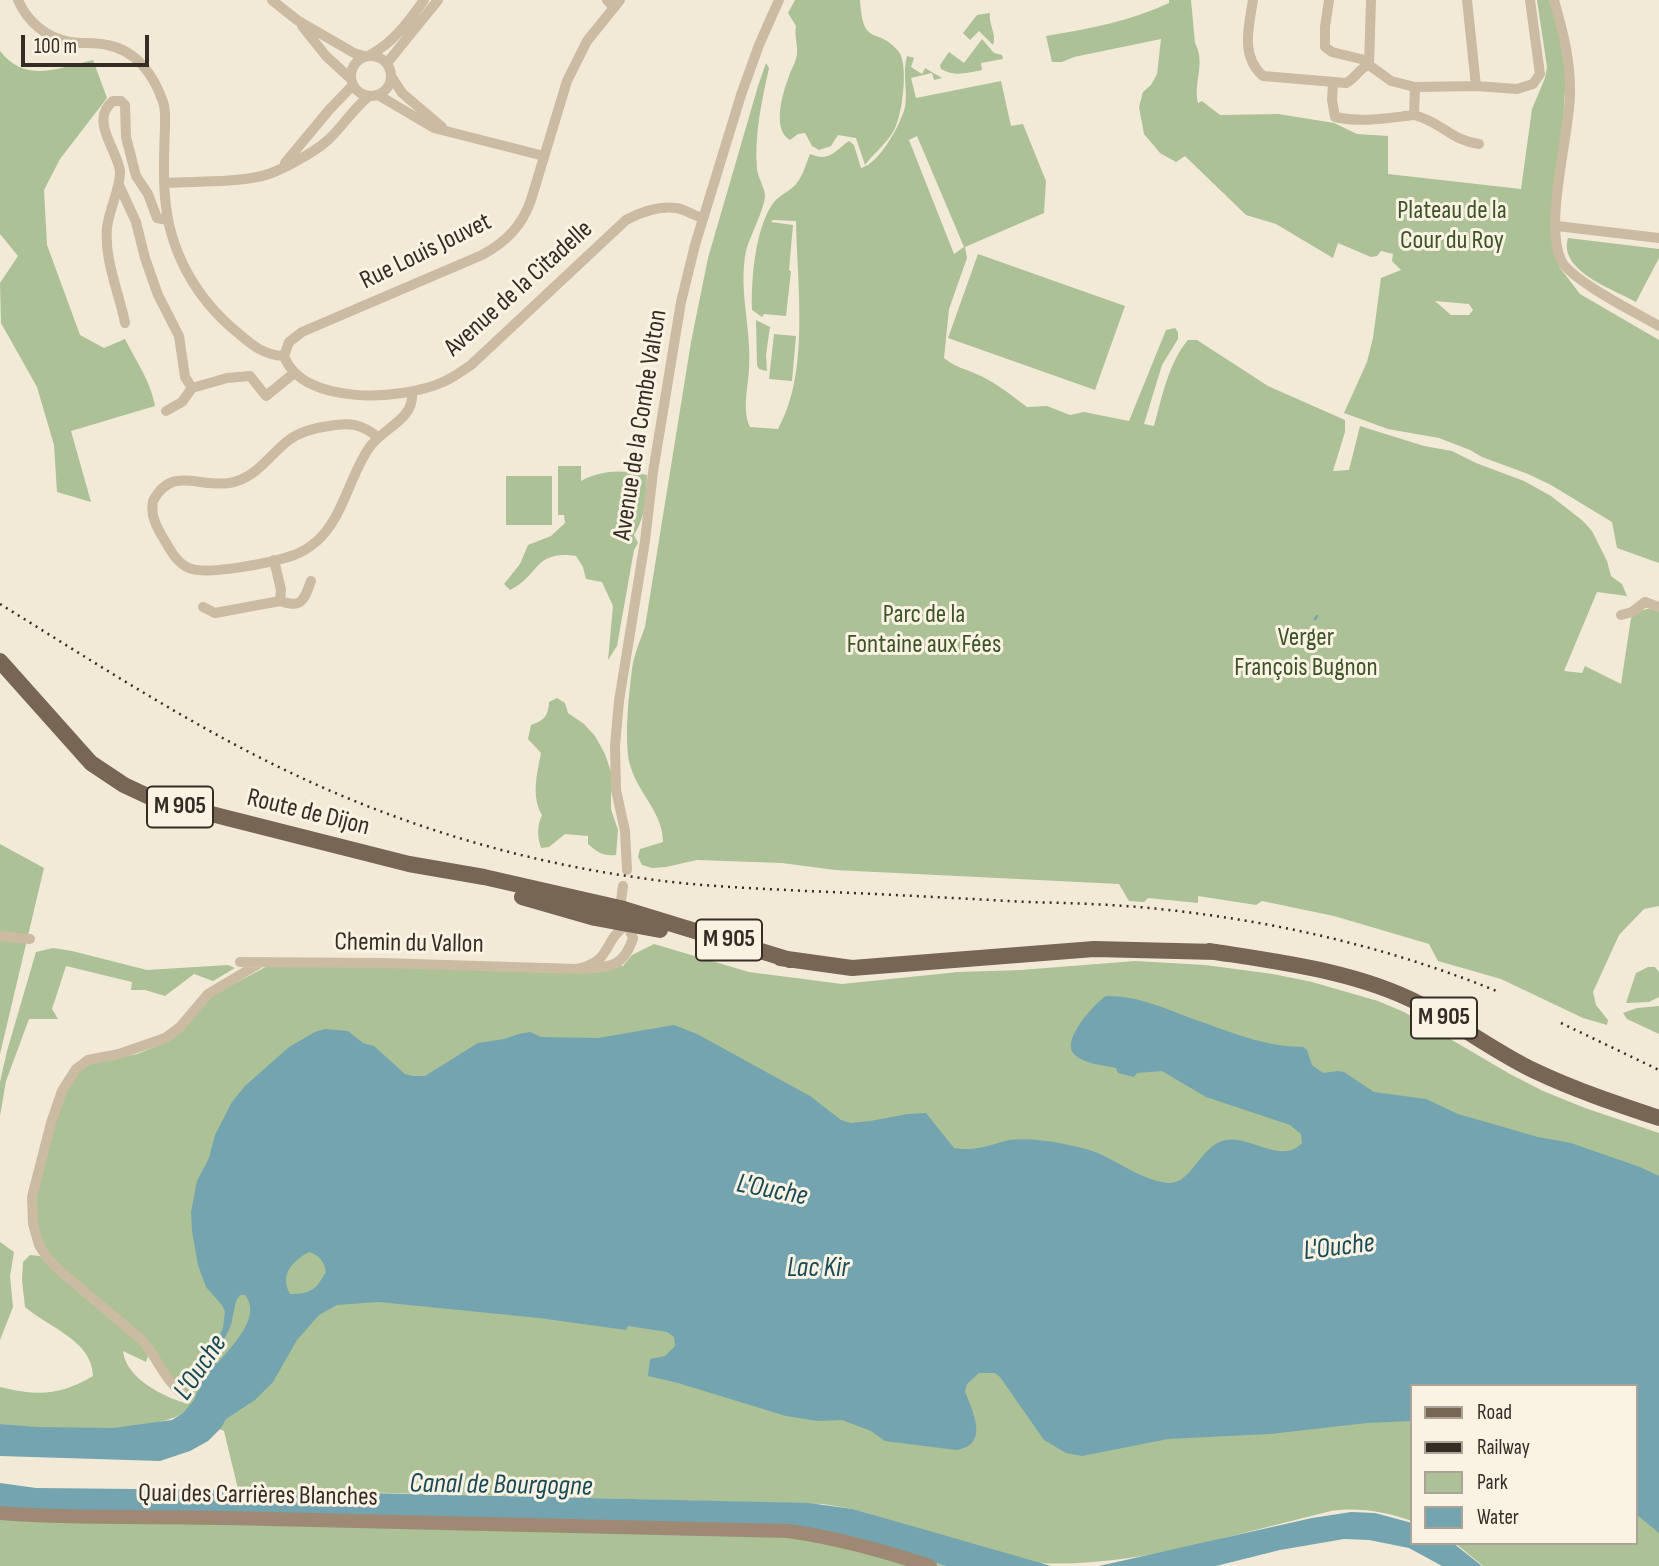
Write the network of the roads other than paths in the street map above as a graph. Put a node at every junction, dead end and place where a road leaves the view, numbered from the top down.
1 (18, 0) edge
2 (272, 0) edge
3 (424, 0) edge
4 (438, 0) edge
5 (779, 0) edge
6 (1253, 0) edge
7 (1329, 0) edge
8 (1371, 0) edge
9 (1467, 0) edge
10 (1530, 0) edge
11 (1554, 0) edge
12 (614, 3) edge
13 (298, 20) junction
14 (367, 56) junction
15 (387, 63) junction
16 (1369, 63) junction
17 (391, 76) junction
18 (352, 82) junction
19 (1333, 83) junction
20 (1476, 86) junction
21 (1415, 87) junction
22 (373, 95) junction
23 (1414, 116) junction
24 (448, 131) junction
25 (1479, 144) dead end
26 (544, 156) junction
27 (283, 166) junction
28 (164, 183) junction
29 (119, 185) junction
30 (703, 218) junction
31 (168, 220) junction
32 (1557, 226) junction
33 (1659, 238) edge
34 (125, 323) dead end
35 (1659, 326) edge
36 (284, 356) junction
37 (293, 374) junction
38 (192, 388) junction
39 (412, 392) junction
40 (166, 411) dead end
41 (378, 437) junction
42 (274, 560) junction
43 (311, 581) dead end
44 (280, 601) junction
45 (203, 607) dead end
46 (1659, 607) edge
47 (1621, 615) dead end
48 (0, 662) edge
49 (409, 864) junction
50 (627, 870) dead end
51 (623, 887) dead end
52 (502, 891) junction
53 (620, 908) junction
54 (666, 922) junction
55 (627, 924) junction
56 (0, 936) edge
57 (30, 939) dead end
58 (1070, 943) junction
59 (1217, 952) junction
60 (992, 957) junction
61 (1013, 957) junction
62 (790, 960) junction
63 (240, 962) dead end
64 (260, 963) junction
65 (577, 969) junction
66 (1659, 1118) edge
67 (186, 1397) dead end
68 (0, 1513) edge
69 (930, 1566) edge

1 - 28 street
2 - 13 street
3 - 14 street
4 - 15 street
5 - 30 street, Avenue de la Combe Valton
6 - 19 street
7 - 16 street
8 - 16 street
9 - 20 street
10 - 20 street
11 - 32 street
12 - 26 street, Rue Louis Jouvet
13 - 14 street
13 - 18 street
14 - 15 street
14 - 18 street
15 - 17 street
16 - 19 street
16 - 21 street
17 - 22 street
17 - 24 street
18 - 22 street
18 - 27 street
19 - 23 street
20 - 21 street
21 - 23 street
22 - 24 street
22 - 27 street
23 - 25 street
24 - 26 street
26 - 36 street, Rue Louis Jouvet
27 - 28 street
28 - 31 street
29 - 31 street
29 - 34 street
29 - 38 street
30 - 39 street, Avenue de la Citadelle
30 - 50 street, Avenue de la Combe Valton
31 - 36 street
32 - 33 street
32 - 35 street
36 - 37 street
37 - 38 street
37 - 39 street, Avenue de la Citadelle
38 - 40 street
39 - 41 street
41 - 42 street
41 - 42 street
42 - 44 street
43 - 44 street
44 - 45 street
46 - 47 street
48 - 49 main road, Route de Dijon / M 905
49 - 52 main road, Route de Dijon / M 905
49 - 53 main road, Route de Dijon / M 905
51 - 53 street
52 - 53 main road, Route de Dijon / M 905
52 - 55 main road, Route de Dijon / M 905
53 - 54 main road, M 905
53 - 55 main road
54 - 55 main road, M 905
54 - 62 main road, M 905
55 - 62 main road, M 905
55 - 65 street
55 - 65 street, Chemin du Vallon
56 - 57 street
58 - 59 main road, M 905
58 - 60 main road, M 905
58 - 61 main road, M 905
59 - 61 main road, M 905
59 - 66 main road, M 905
60 - 61 main road, M 905
60 - 62 main road, M 905
63 - 64 street, Chemin du Vallon
64 - 65 street, Chemin du Vallon
64 - 67 street
68 - 69 street, Quai des Carrières Blanches

